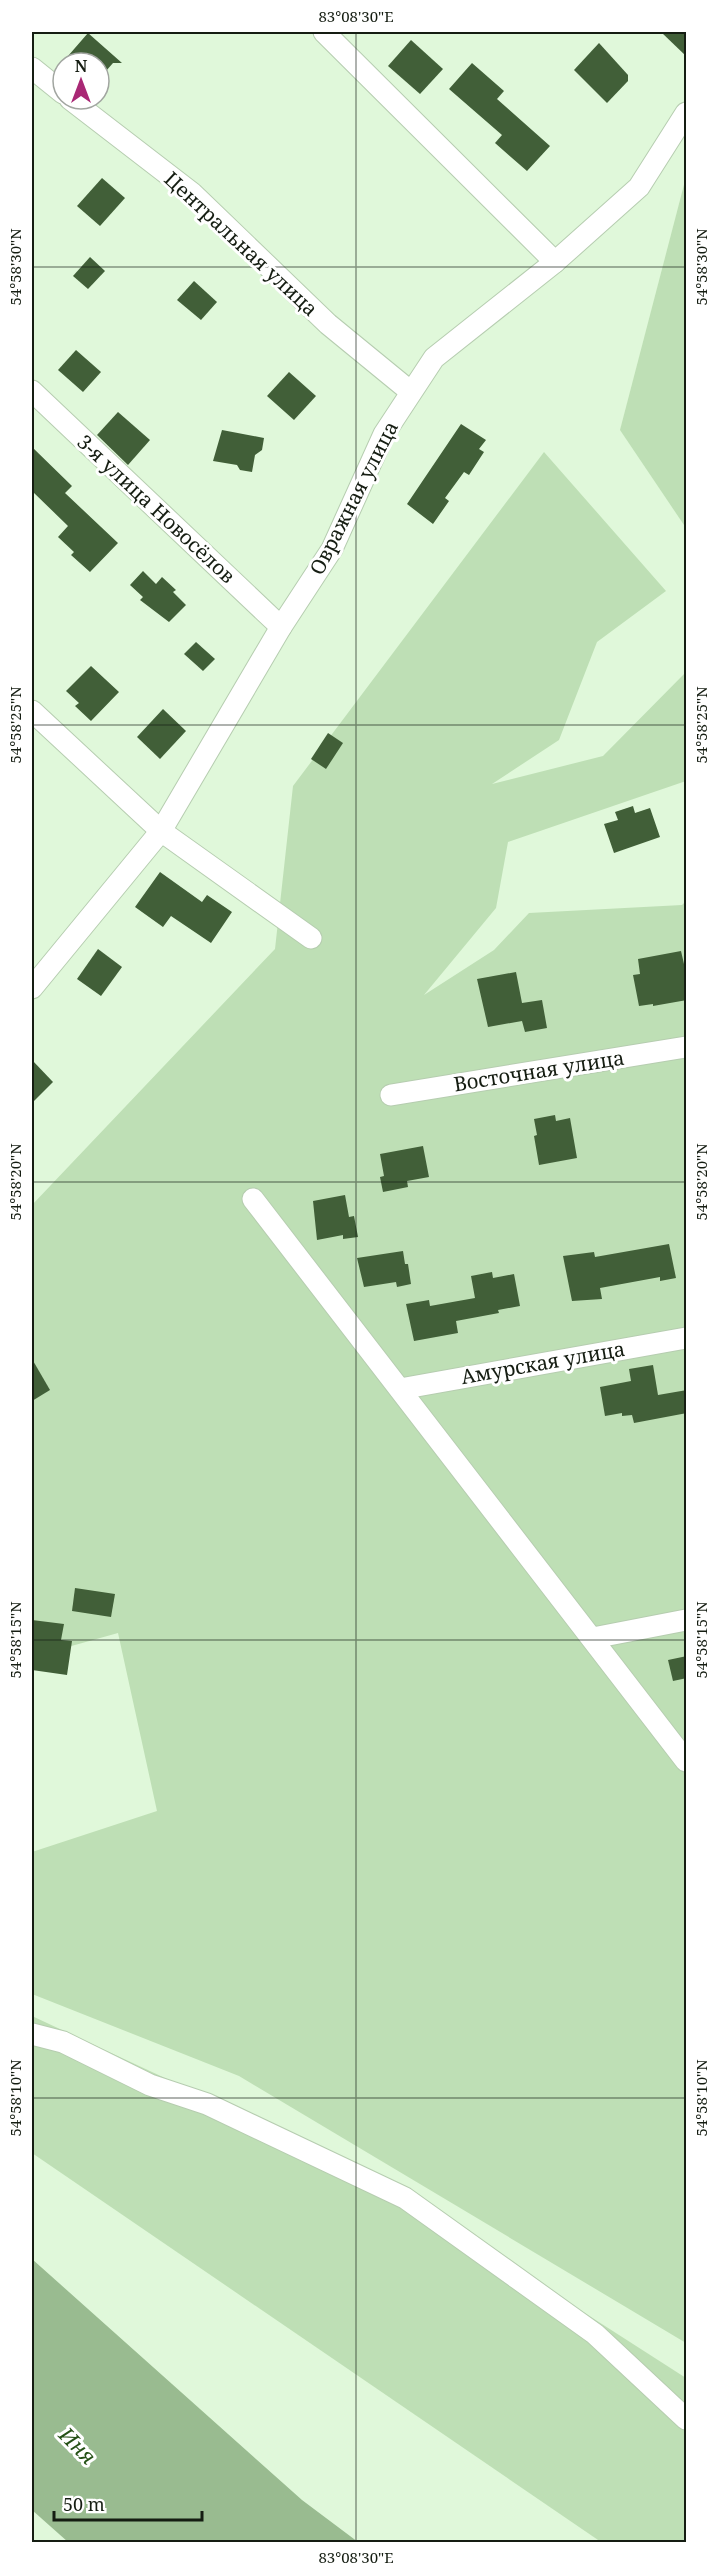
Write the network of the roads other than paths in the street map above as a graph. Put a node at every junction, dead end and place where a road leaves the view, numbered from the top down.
1 (324, 32) edge
2 (32, 68) edge
3 (51, 83) edge
4 (86, 111) edge
5 (687, 113) edge
6 (555, 262) junction
7 (32, 391) edge
8 (411, 392) junction
9 (281, 627) junction
10 (32, 711) edge
11 (161, 831) junction
12 (311, 938) dead end
13 (32, 988) edge
14 (687, 1047) edge
15 (392, 1095) dead end
16 (253, 1199) dead end
17 (687, 1338) edge
18 (400, 1389) junction
19 (687, 1620) edge
20 (593, 1638) junction
21 (687, 1761) edge
22 (32, 2034) edge
23 (687, 2419) edge

1 - 6 street
2 - 3 street
4 - 8 street, Центральная улица
5 - 6 street, Овражная улица
6 - 8 street, Овражная улица
7 - 9 street, 3-я улица Новосёлов
8 - 9 street, Овражная улица
9 - 11 street, Овражная улица
10 - 11 street
11 - 12 street
11 - 13 street, Овражная улица
14 - 15 street, Восточная улица
16 - 18 street
17 - 18 street, Амурская улица
18 - 20 street
19 - 20 street
20 - 21 street
22 - 23 street

